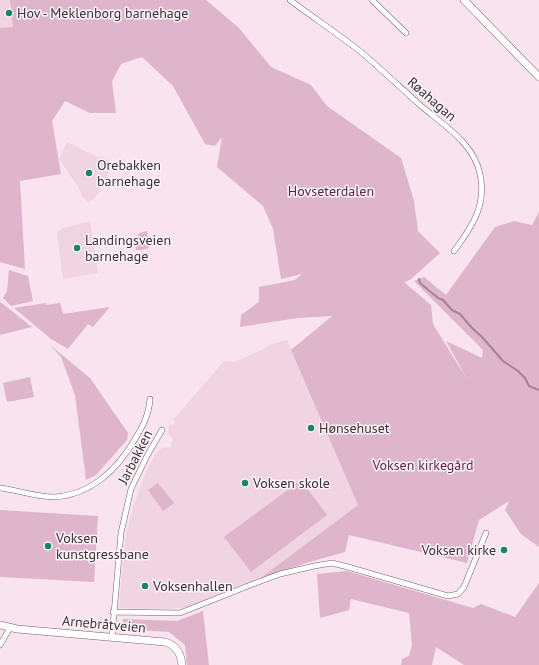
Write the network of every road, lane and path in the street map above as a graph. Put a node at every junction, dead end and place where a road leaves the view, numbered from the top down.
1 (290, 0) edge
2 (372, 0) edge
3 (464, 0) edge
4 (406, 32) dead end
5 (539, 78) edge
6 (454, 251) dead end
7 (150, 399) dead end
8 (162, 430) dead end
9 (0, 488) edge
10 (486, 533) dead end
11 (113, 612) junction
12 (0, 625) edge
13 (10, 628) junction
14 (112, 638) junction
15 (0, 645) edge
16 (182, 665) edge

1 - 6 street, Røahagan
2 - 4 street
3 - 5 street
7 - 9 street
8 - 11 street, Jarbakken
10 - 11 street
11 - 14 street, Jarbakken
12 - 13 street, Arnebråtveien
13 - 14 street, Arnebråtveien
13 - 15 street
14 - 16 street, Arnebråtveien

